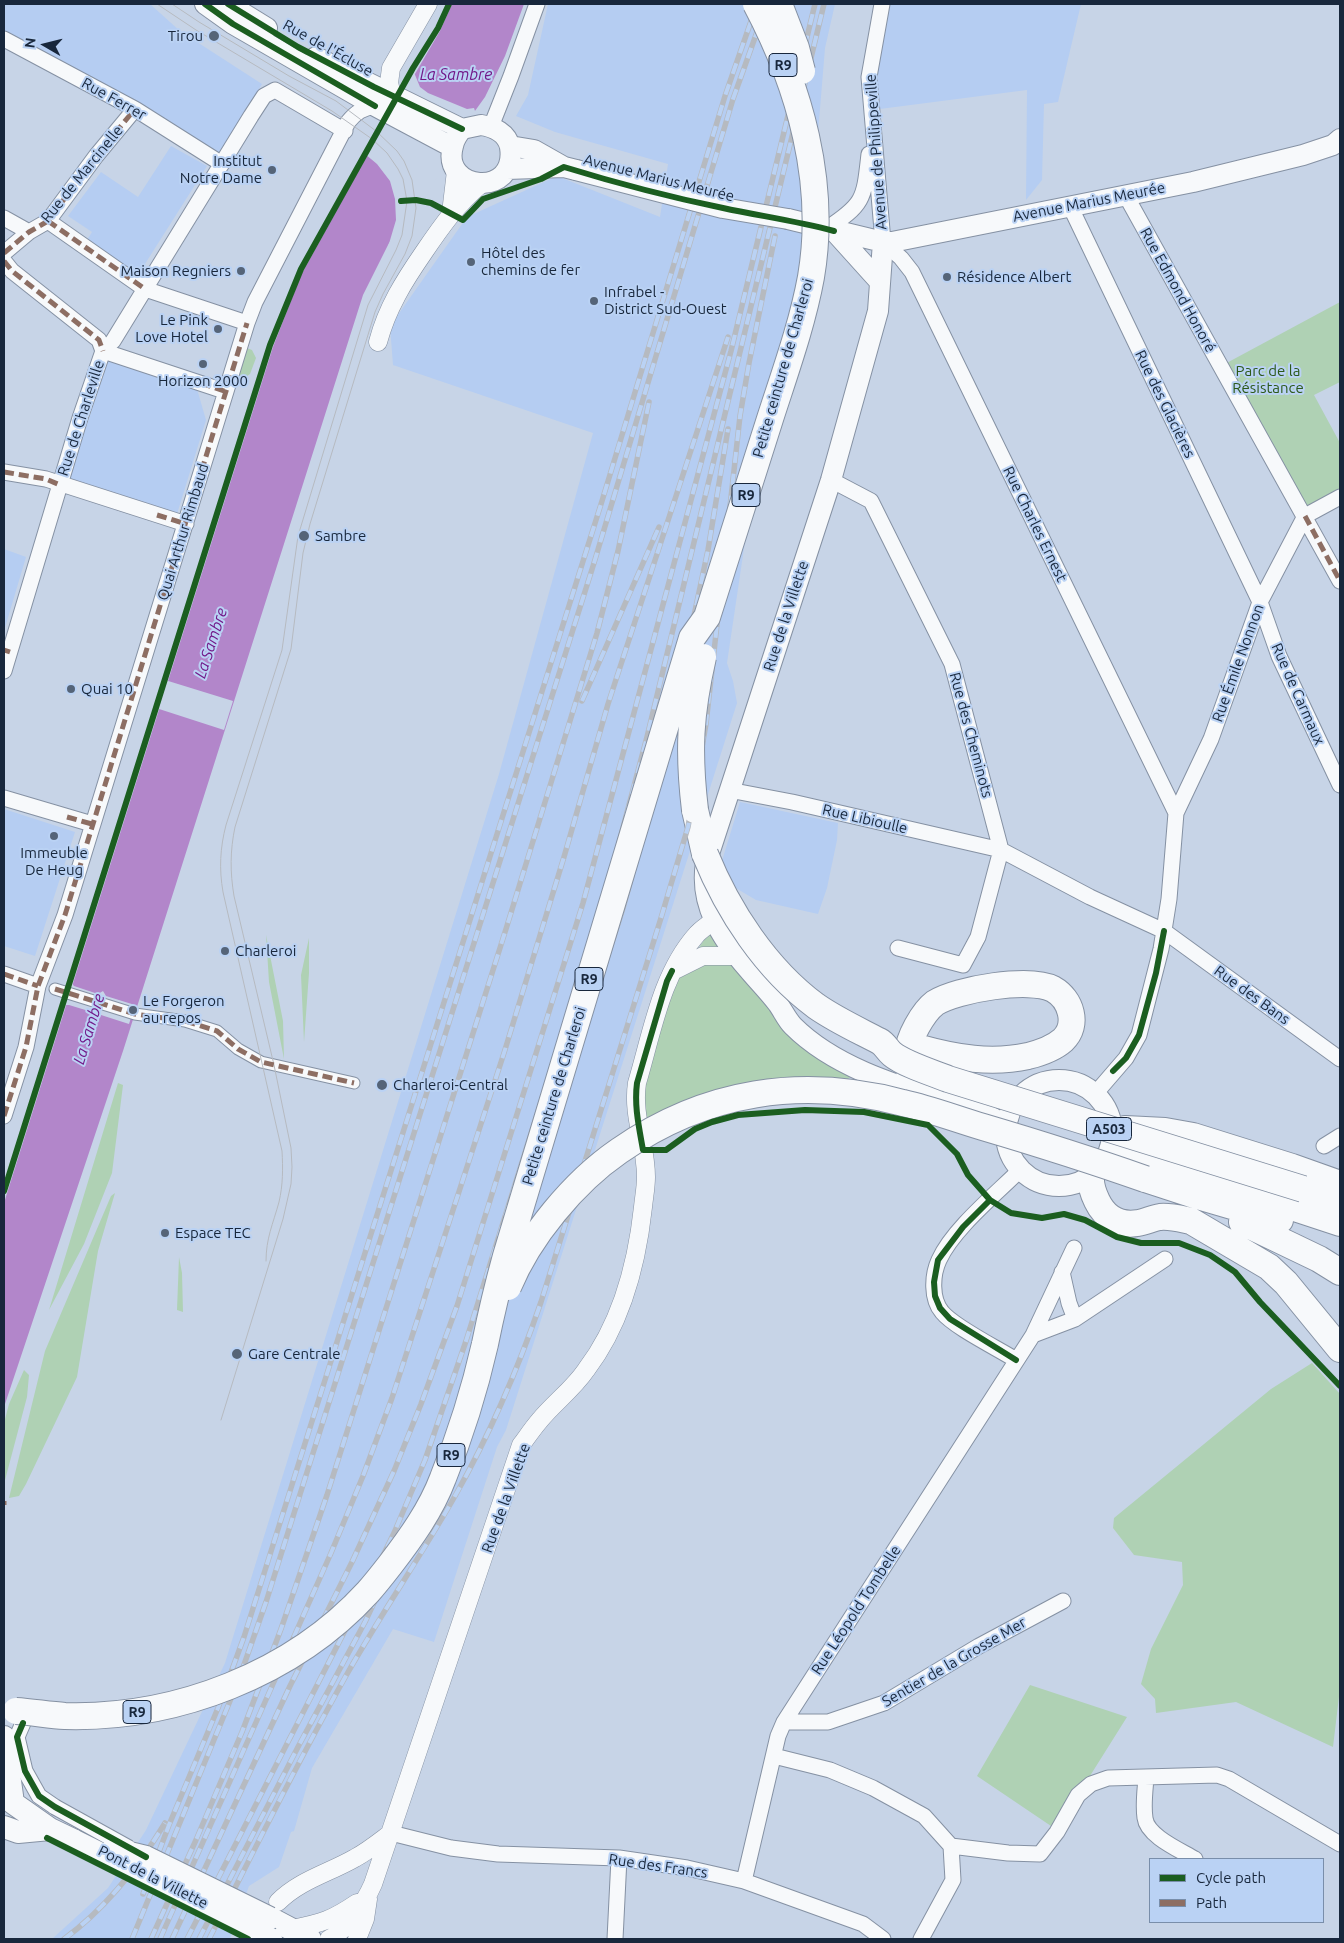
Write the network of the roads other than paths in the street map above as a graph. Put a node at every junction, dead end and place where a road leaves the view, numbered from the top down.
1 (205, 4) edge
2 (228, 4) edge
3 (428, 4) edge
4 (536, 4) edge
5 (756, 4) edge
6 (779, 4) edge
7 (882, 4) edge
8 (4, 39) edge
9 (386, 104) junction
10 (135, 109) junction
11 (873, 122) junction
12 (475, 127) junction
13 (804, 128) junction
14 (345, 131) junction
15 (1340, 140) edge
16 (510, 146) junction
17 (454, 160) junction
18 (222, 164) junction
19 (507, 169) junction
20 (570, 169) junction
21 (481, 184) junction
22 (1125, 194) junction
23 (1070, 206) junction
24 (450, 213) junction
25 (4, 218) edge
26 (48, 221) junction
27 (830, 230) junction
28 (29, 232) junction
29 (883, 242) junction
30 (4, 254) edge
31 (4, 261) edge
32 (880, 282) junction
33 (145, 289) junction
34 (247, 323) junction
35 (378, 342) dead end
36 (102, 351) junction
37 (224, 392) junction
38 (4, 472) edge
39 (831, 480) junction
40 (60, 485) junction
41 (1340, 497) edge
42 (1305, 516) junction
43 (186, 524) junction
44 (1340, 581) edge
45 (1260, 602) junction
46 (707, 617) junction
47 (7, 651) edge
48 (4, 672) edge
49 (1340, 785) edge
50 (728, 790) junction
51 (4, 798) edge
52 (1176, 813) junction
53 (92, 824) junction
54 (1001, 850) junction
55 (715, 920) junction
56 (1164, 930) junction
57 (898, 948) dead end
58 (737, 956) junction
59 (672, 971) junction
60 (4, 974) edge
61 (38, 986) junction
62 (55, 989) dead end
63 (779, 1005) junction
64 (882, 1042) junction
65 (1340, 1060) edge
66 (354, 1083) dead end
67 (909, 1093) junction
68 (1094, 1094) junction
69 (1013, 1106) junction
70 (4, 1116) edge
71 (1112, 1128) junction
72 (1006, 1132) junction
73 (1340, 1136) edge
74 (1324, 1146) dead end
75 (1098, 1168) junction
76 (1020, 1170) junction
77 (1340, 1184) edge
78 (1340, 1202) edge
79 (1340, 1223) edge
80 (1288, 1233) junction
81 (1340, 1240) edge
82 (1074, 1248) dead end
83 (1165, 1258) dead end
84 (1062, 1272) junction
85 (1340, 1272) edge
86 (1075, 1319) junction
87 (1033, 1335) junction
88 (484, 1346) junction
89 (1340, 1349) edge
90 (1016, 1360) junction
91 (1063, 1600) dead end
92 (12, 1713) edge
93 (784, 1722) junction
94 (4, 1742) edge
95 (774, 1756) junction
96 (1146, 1778) junction
97 (13, 1803) junction
98 (50, 1829) junction
99 (4, 1830) edge
100 (391, 1833) junction
101 (75, 1841) junction
102 (1340, 1844) edge
103 (951, 1846) junction
104 (146, 1857) junction
105 (620, 1858) junction
106 (1193, 1858) edge
107 (744, 1881) junction
108 (368, 1896) junction
109 (278, 1902) dead end
110 (310, 1934) edge
111 (271, 1939) edge
112 (357, 1939) edge
113 (615, 1939) edge
114 (883, 1939) edge
115 (921, 1939) edge

1 - 9 main road, Rue de l'Écluse
2 - 9 main road, Rue de l'Écluse
3 - 9 street
4 - 12 street
5 - 13 highway, Petite ceinture de Charleroi / R9, bridge
6 - 13 highway, bridge
7 - 11 street, Avenue de Philippeville
8 - 10 street, Rue Ferrer
9 - 12 main road
9 - 14 street, Quai Arthur Rimbaud
9 - 17 main road
10 - 18 street, Rue Ferrer
10 - 26 street, Rue de Marcinelle
11 - 27 street
11 - 29 street, Avenue de Philippeville
12 - 16 main road
12 - 17 main road
13 - 46 highway, Petite ceinture de Charleroi / R9, bridge
14 - 18 street, Rue de Charleville
14 - 34 street, Quai Arthur Rimbaud
15 - 22 main road, Avenue Marius Meurée
16 - 19 main road
16 - 20 main road, Avenue Marius Meurée
17 - 21 main road
17 - 24 street
18 - 33 street, Rue de Charleville
19 - 20 main road, Avenue Marius Meurée
19 - 21 main road
20 - 27 main road, Avenue Marius Meurée, bridge
21 - 24 street
22 - 23 main road, Avenue Marius Meurée
22 - 42 street, Rue Edmond Honoré
23 - 29 main road, Avenue Marius Meurée
23 - 45 street, Rue des Glacières
24 - 35 street
25 - 28 street
26 - 28 street, Rue de Marcinelle
26 - 33 street
27 - 29 main road, Avenue Marius Meurée
27 - 32 main road
28 - 30 street, Rue de Marcinelle
29 - 32 main road, Rue de la Villette
29 - 52 street, Rue Charles Ernest
31 - 36 street
32 - 39 main road, Rue de la Villette
33 - 34 street
33 - 36 street, Rue de Charleville
34 - 37 street, Quai Arthur Rimbaud
36 - 37 street
36 - 40 street, Rue de Charleville
37 - 43 street, Quai Arthur Rimbaud
38 - 40 street
39 - 50 main road, Rue de la Villette
39 - 54 street, Rue des Cheminots
40 - 43 street
40 - 47 street, Rue de Charleville
41 - 42 street
42 - 44 street, Rue Edmond Honoré
42 - 45 street, Rue Émile Nonnon
43 - 53 street, Quai Arthur Rimbaud
45 - 49 street, Rue de Carmaux
45 - 52 street, Rue Émile Nonnon
46 - 64 highway, bridge
46 - 88 highway, Petite ceinture de Charleroi / R9, bridge
47 - 48 street, Rue de Charleville
50 - 54 street, Rue Libioulle
50 - 55 main road, Rue de la Villette
51 - 53 street
52 - 56 street
53 - 61 street, Quai Arthur Rimbaud
54 - 56 street
54 - 57 street
55 - 58 main road
55 - 59 street, Rue de la Villette
56 - 65 street, Rue des Bans
56 - 68 street
58 - 59 street
58 - 63 main road
59 - 100 street, Rue de la Villette
60 - 61 street
61 - 70 street, Quai Arthur Rimbaud
62 - 66 street
63 - 67 main road
63 - 72 main road
64 - 67 highway
64 - 78 highway, A503, bridge
67 - 69 main road
67 - 80 highway, A503, bridge
67 - 88 highway, bridge
68 - 69 main road
68 - 71 main road
69 - 72 main road
71 - 75 main road
71 - 77 highway
72 - 76 main road
73 - 74 street
75 - 76 main road
75 - 79 highway
75 - 89 highway
76 - 90 street
80 - 81 highway
80 - 85 highway
82 - 84 street, Rue Léopold Tombelle
83 - 86 street
84 - 86 street
84 - 87 street, Rue Léopold Tombelle
86 - 87 street
87 - 90 street, Rue Léopold Tombelle
88 - 92 highway, Petite ceinture de Charleroi / R9, bridge
90 - 93 street, Rue Léopold Tombelle
91 - 93 street, Sentier de la Grosse Mer
92 - 104 street, Pont de la Villette, bridge
93 - 95 street, Rue Léopold Tombelle
94 - 97 main road
95 - 103 street
95 - 107 street, Rue Léopold Tombelle
96 - 102 street
96 - 103 street
96 - 106 street
97 - 98 main road, Pont de la Villette
97 - 99 main road
98 - 99 main road
98 - 101 main road, Pont de la Villette
100 - 105 street, Rue des Francs
100 - 108 street, Rue de la Villette
100 - 109 street
101 - 104 main road, Pont de la Villette, bridge
101 - 111 main road, Pont de la Villette, bridge
103 - 115 street
104 - 110 main road, Pont de la Villette, bridge
105 - 107 street, Rue des Francs
105 - 113 street
107 - 114 street, Rue des Francs
108 - 110 street, Rue de la Villette
108 - 112 street, Rue de la Villette

